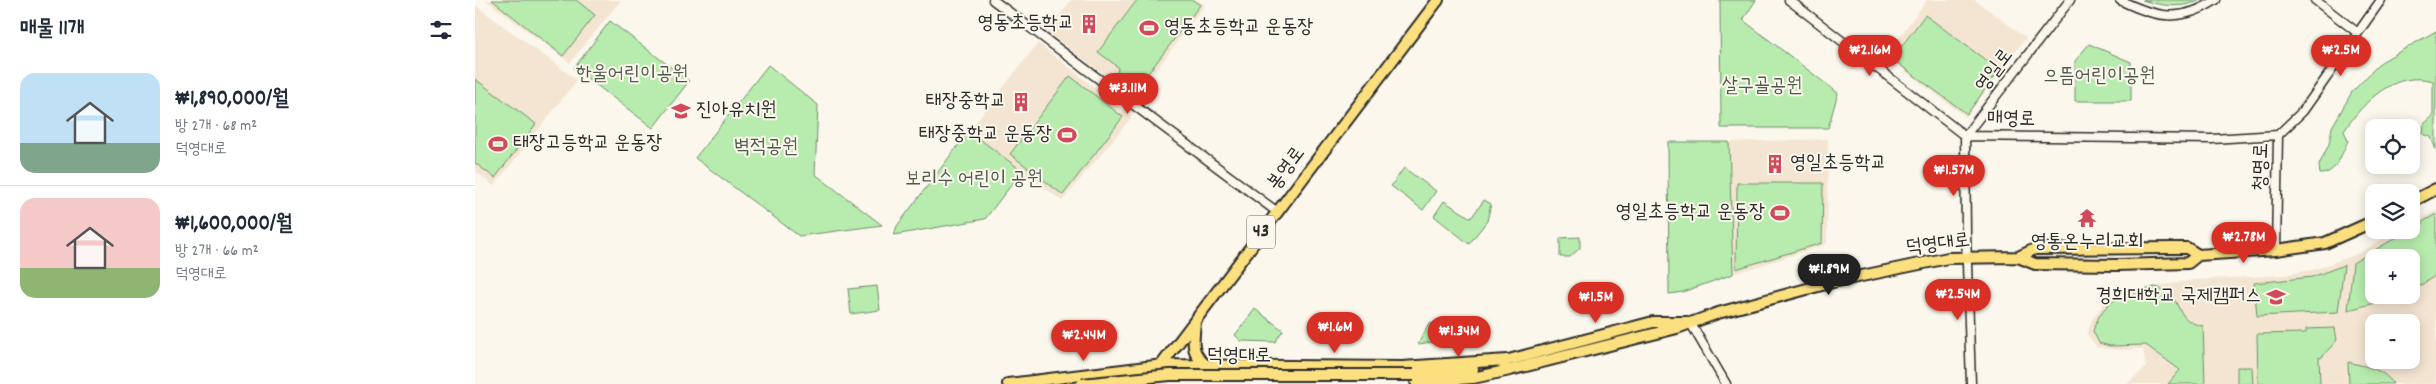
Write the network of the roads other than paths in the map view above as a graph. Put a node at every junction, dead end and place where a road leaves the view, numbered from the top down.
1 (993, 0) edge
2 (1438, 0) edge
3 (1789, 0) edge
4 (2070, 0) edge
5 (2120, 0) edge
6 (2216, 0) edge
7 (2315, 0) edge
8 (2381, 0) edge
9 (2358, 33) junction
10 (2278, 135) junction
11 (1965, 136) junction
12 (2436, 190) edge
13 (2420, 198) edge
14 (1276, 212) junction
15 (2365, 224) edge
16 (2277, 250) junction
17 (2198, 255) junction
18 (2018, 257) junction
19 (1967, 258) junction
20 (1195, 321) junction
21 (1690, 322) junction
22 (1163, 365) junction
23 (1206, 365) junction
24 (1509, 365) junction
25 (1415, 378) junction
26 (1008, 384) edge
27 (1082, 384) edge
28 (1146, 384) edge
29 (1473, 384) edge
30 (1726, 384) edge
31 (1971, 384) edge

1 - 14 street
2 - 14 main road, 봉영로 / 43
3 - 11 street, 매영로
4 - 11 street, 영일로
5 - 6 street
7 - 9 street
8 - 9 street, 청명로
9 - 10 street, 청명로
10 - 11 street, 매영로
10 - 16 street, 청명로
11 - 19 street
12 - 13 main road
14 - 20 main road, 봉영로 / 43
15 - 16 main road, 덕영대로
16 - 17 main road, 덕영대로
17 - 18 main road, 덕영대로
17 - 18 main road, 덕영대로
18 - 19 main road, 덕영대로
19 - 21 main road, 덕영대로
19 - 31 street
20 - 22 main road, 봉영로 / 43
20 - 23 main road
21 - 24 main road, 덕영대로
21 - 30 street
22 - 23 main road
22 - 26 main road
22 - 28 main road, 봉영로 / 43
23 - 24 main road
24 - 25 main road, 덕영대로
24 - 29 main road
25 - 27 main road, 덕영대로, bridge
25 - 28 main road, 덕영대로

